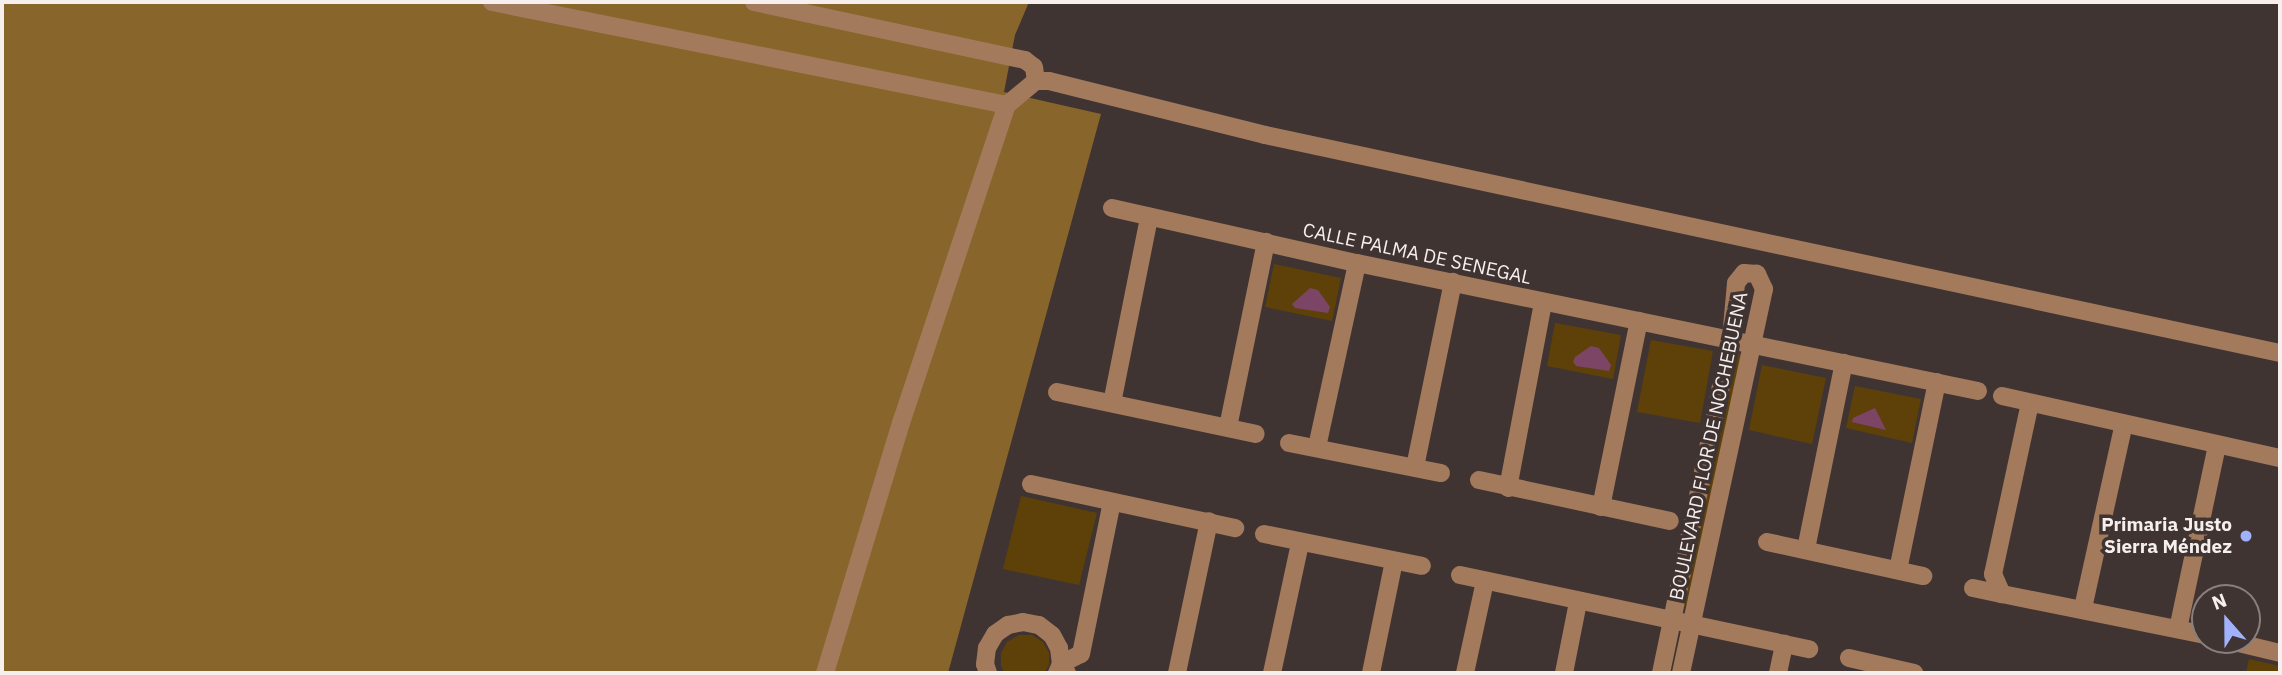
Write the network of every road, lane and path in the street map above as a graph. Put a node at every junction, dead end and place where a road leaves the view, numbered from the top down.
1 (492, 2) edge
2 (754, 2) edge
3 (1036, 81) junction
4 (1007, 105) junction
5 (1112, 208) dead end
6 (1149, 217) junction
7 (1743, 239) junction
8 (1266, 242) junction
9 (1357, 263) junction
10 (1744, 273) junction
11 (1453, 282) junction
12 (1543, 302) junction
13 (1639, 321) junction
14 (1723, 336) junction
15 (1759, 345) junction
16 (2280, 354) edge
17 (1844, 363) junction
18 (1937, 382) junction
19 (1978, 391) dead end
20 (1057, 393) dead end
21 (2001, 397) dead end
22 (1112, 403) junction
23 (2030, 403) junction
24 (2124, 424) junction
25 (1228, 427) junction
26 (1256, 433) dead end
27 (1289, 443) dead end
28 (2217, 445) junction
29 (1317, 447) junction
30 (2280, 458) edge
31 (1415, 467) junction
32 (1441, 473) dead end
33 (1479, 480) dead end
34 (1031, 484) dead end
35 (1508, 488) junction
36 (1112, 502) junction
37 (1601, 507) junction
38 (1209, 521) junction
39 (1670, 521) dead end
40 (1235, 528) dead end
41 (1264, 534) dead end
42 (1767, 542) dead end
43 (1300, 543) junction
44 (1806, 550) junction
45 (1394, 561) junction
46 (1422, 566) dead end
47 (1898, 570) junction
48 (1460, 575) dead end
49 (1923, 576) dead end
50 (1485, 581) junction
51 (1973, 588) dead end
52 (2002, 594) junction
53 (1578, 602) junction
54 (2083, 608) junction
55 (1671, 620) junction
56 (1693, 626) junction
57 (2178, 629) junction
58 (2191, 632) edge
59 (1784, 644) junction
60 (2261, 648) edge
61 (1809, 649) dead end
62 (2280, 653) edge
63 (1849, 658) dead end
64 (1877, 669) edge
65 (1062, 670) edge
66 (825, 673) edge
67 (988, 673) edge
68 (1177, 673) edge
69 (1272, 673) edge
70 (1371, 673) edge
71 (1465, 673) edge
72 (1564, 673) edge
73 (1661, 673) edge
74 (1681, 673) edge
75 (1778, 673) edge
76 (1914, 673) edge

1 - 4 street
2 - 3 street
3 - 4 street
3 - 7 street
4 - 66 street
5 - 6 street, CALLE PALMA DE SENEGAL
6 - 8 street, CALLE PALMA DE SENEGAL
6 - 22 street
7 - 10 street
7 - 16 street
8 - 9 street, CALLE PALMA DE SENEGAL
8 - 25 street
9 - 11 street, CALLE PALMA DE SENEGAL
9 - 29 street
10 - 14 street, BOULEVARD FLOR DE NOCHEBUENA
10 - 15 street, BOULEVARD FLOR DE NOCHEBUENA
11 - 12 street, CALLE PALMA DE SENEGAL
11 - 31 street
12 - 13 street, CALLE PALMA DE SENEGAL
12 - 35 street
13 - 14 street, CALLE PALMA DE SENEGAL
13 - 37 street
14 - 15 street, CALLE PALMA DE SENEGAL
14 - 55 street, BOULEVARD FLOR DE NOCHEBUENA
15 - 17 street, CALLE PALMA DE SENEGAL
15 - 56 street, BOULEVARD FLOR DE NOCHEBUENA
17 - 18 street, CALLE PALMA DE SENEGAL
17 - 44 street
18 - 19 street, CALLE PALMA DE SENEGAL
18 - 47 street
20 - 22 street
21 - 23 street
22 - 25 street
23 - 24 street
23 - 52 street
24 - 28 street
24 - 54 street
25 - 26 street
27 - 29 street
28 - 30 street
28 - 57 street
29 - 31 street
31 - 32 street
33 - 35 street
34 - 36 street
35 - 37 street
36 - 38 street
36 - 65 street
37 - 39 street
38 - 40 street
38 - 68 street
41 - 43 street
42 - 44 street
43 - 45 street
43 - 69 street
44 - 47 street
45 - 46 street
45 - 70 street
47 - 49 street
48 - 50 street
50 - 53 street
50 - 71 street
51 - 52 street
52 - 54 street
53 - 55 street
53 - 72 street
54 - 57 street
55 - 56 street
55 - 73 street, BOULEVARD FLOR DE NOCHEBUENA
56 - 59 street
56 - 74 street, BOULEVARD FLOR DE NOCHEBUENA
57 - 58 street
59 - 61 street
59 - 75 street
60 - 62 street
63 - 64 street
64 - 76 street
65 - 67 street

